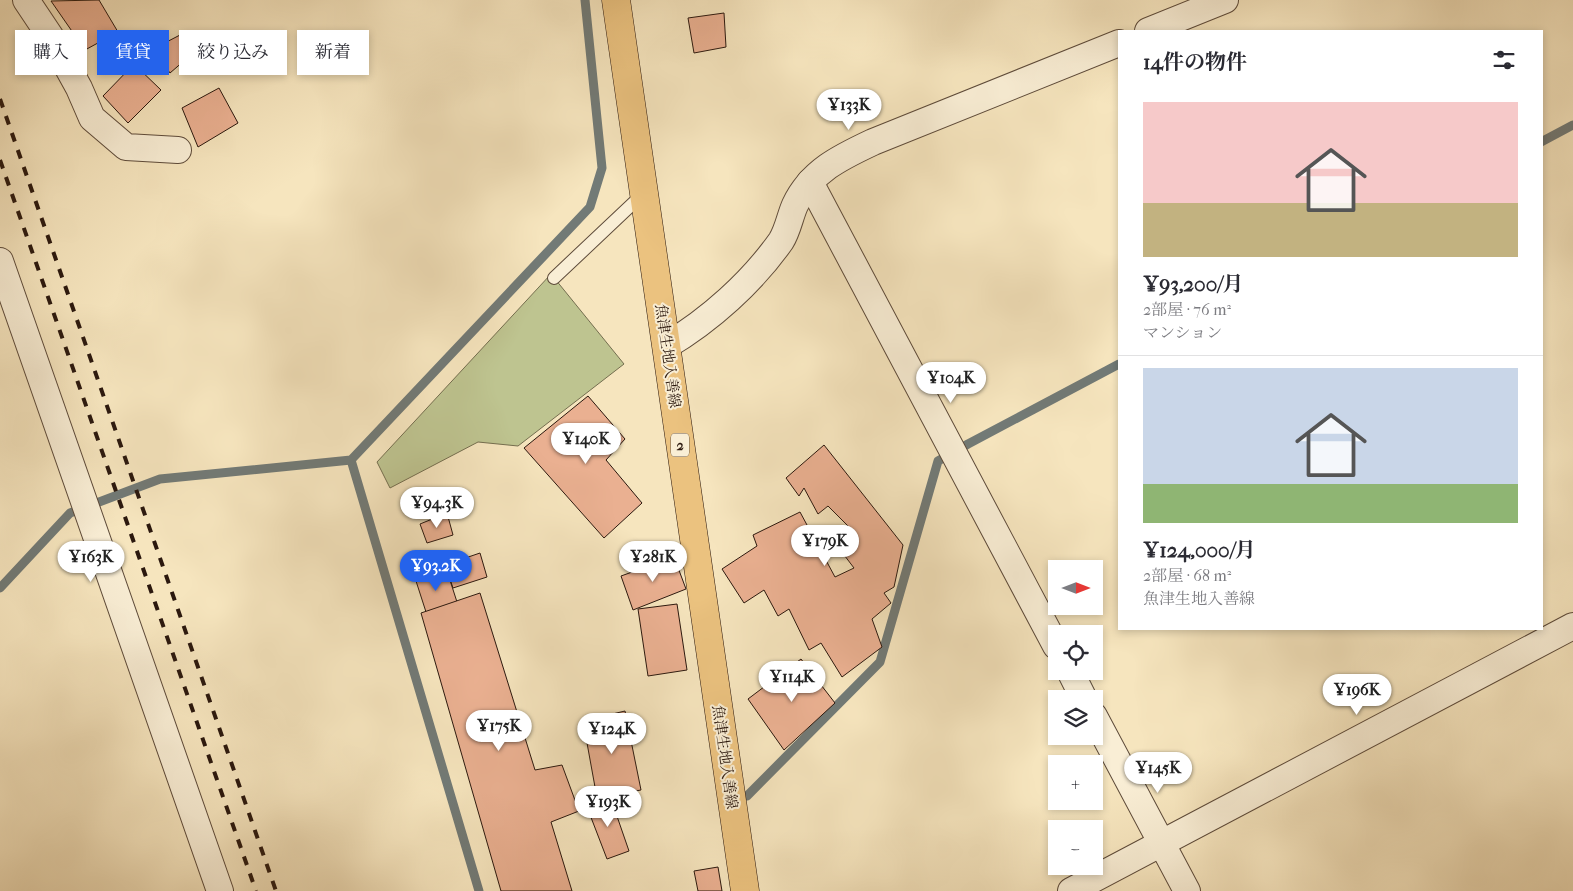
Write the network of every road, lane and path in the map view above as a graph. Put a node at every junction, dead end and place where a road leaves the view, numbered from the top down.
1 (26, 0) edge
2 (616, 0) edge
3 (1225, 0) edge
4 (1150, 30) edge
5 (1118, 43) edge
6 (178, 150) dead end
7 (810, 182) junction
8 (644, 193) junction
9 (0, 261) edge
10 (554, 278) dead end
11 (666, 346) junction
12 (1573, 626) edge
13 (1048, 631) edge
14 (1103, 733) edge
15 (1161, 843) junction
16 (220, 891) edge
17 (745, 891) edge
18 (1071, 891) edge
19 (1187, 891) edge

1 - 6 street
2 - 8 main road, 魚津生地入善線 / 2
3 - 4 street
5 - 7 street
7 - 11 street
7 - 13 street
8 - 10 lane
8 - 11 main road, 魚津生地入善線 / 2
9 - 16 street
11 - 17 main road, 魚津生地入善線 / 2
12 - 15 street
14 - 15 street
15 - 18 street
15 - 19 street

